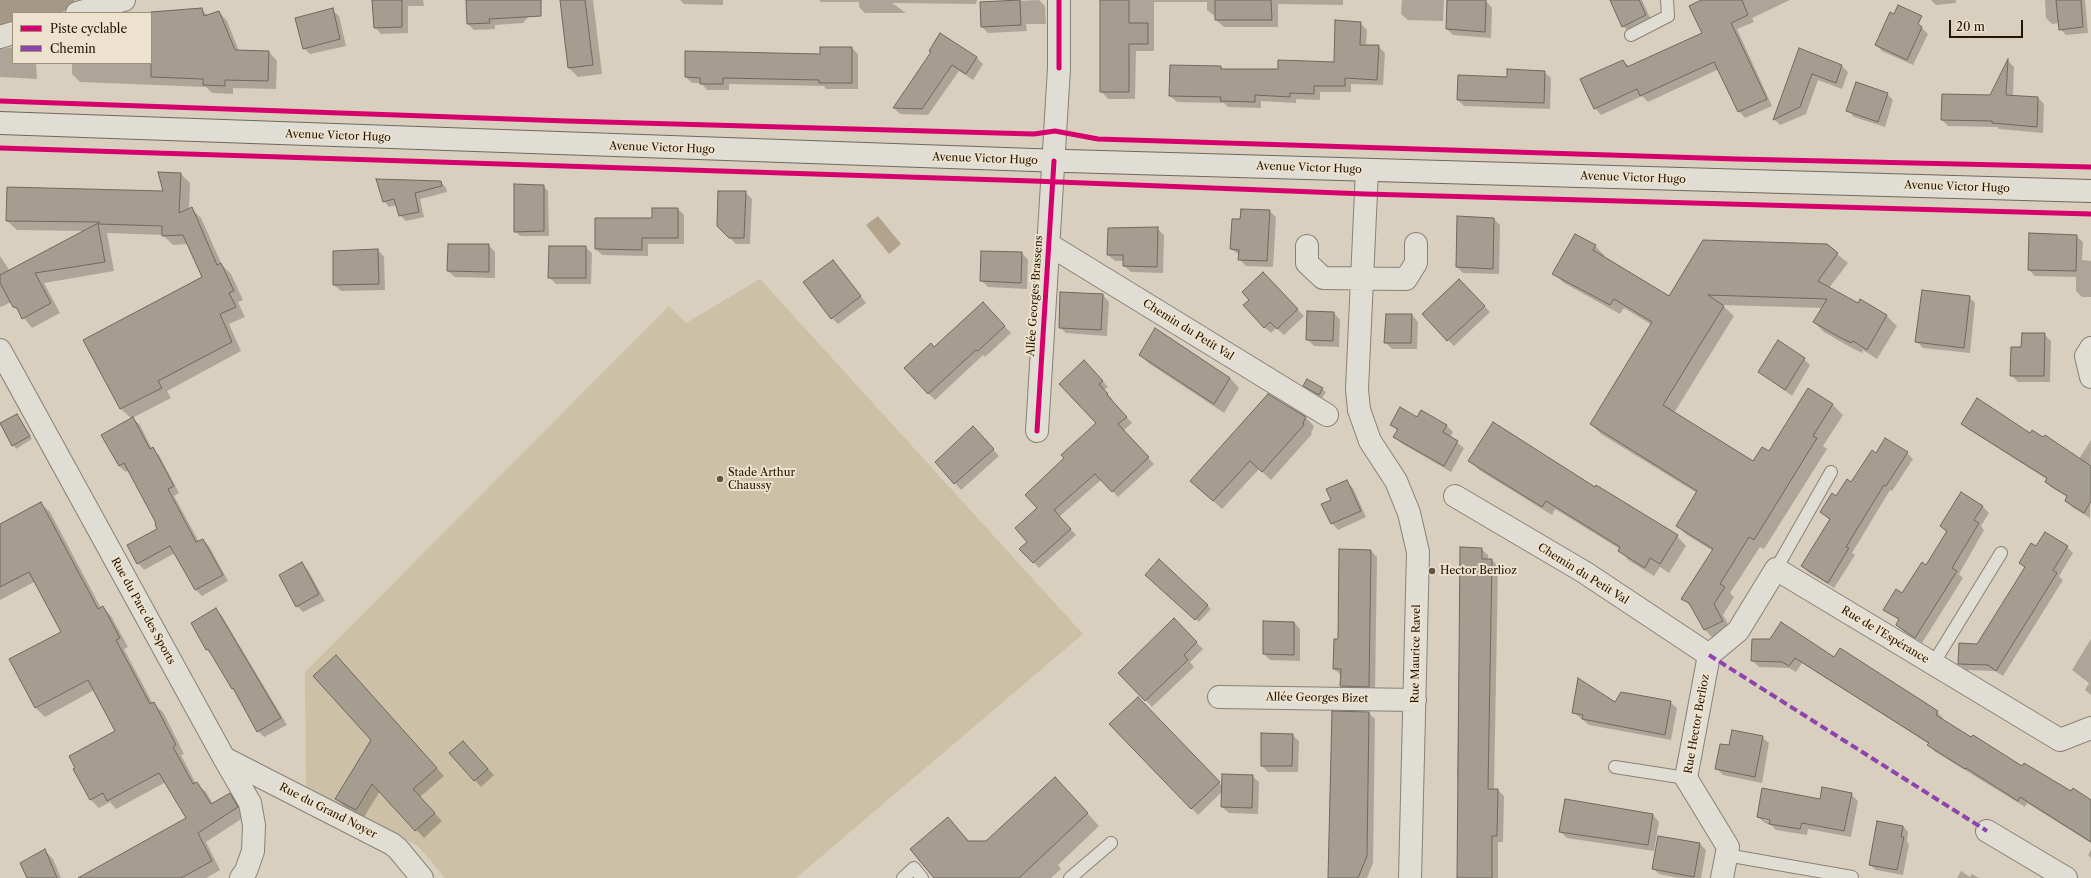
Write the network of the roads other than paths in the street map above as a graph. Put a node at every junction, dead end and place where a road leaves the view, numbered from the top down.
1 (124, 0) edge
2 (1059, 0) edge
3 (1667, 0) edge
4 (81, 12) edge
5 (12, 33) edge
6 (1631, 35) dead end
7 (0, 37) edge
8 (0, 122) edge
9 (1054, 161) junction
10 (1367, 170) junction
11 (2091, 191) edge
12 (1048, 244) junction
13 (1416, 244) dead end
14 (1307, 246) dead end
15 (1362, 279) junction
16 (2091, 348) edge
17 (0, 350) edge
18 (2091, 377) edge
19 (1327, 415) dead end
20 (1037, 431) dead end
21 (1831, 472) dead end
22 (1455, 496) dead end
23 (2001, 553) dead end
24 (1776, 569) junction
25 (1709, 654) junction
26 (1933, 664) junction
27 (1218, 697) dead end
28 (1415, 700) junction
29 (2091, 728) edge
30 (224, 758) junction
31 (1615, 767) dead end
32 (1686, 778) junction
33 (1987, 831) dead end
34 (1111, 843) dead end
35 (1726, 855) junction
36 (1852, 877) dead end
37 (241, 878) edge
38 (422, 878) edge
39 (903, 878) edge
40 (922, 878) edge
41 (1070, 878) edge
42 (1410, 878) edge
43 (1722, 878) edge
44 (2066, 878) edge

1 - 4 street
2 - 9 street, Allée Georges Brassens
3 - 6 lane
5 - 7 street
8 - 9 street, Avenue Victor Hugo
9 - 10 street, Avenue Victor Hugo
9 - 12 street, Allée Georges Brassens
10 - 11 street, Avenue Victor Hugo
10 - 15 street, Rue Maurice Ravel
12 - 19 street, Chemin du Petit Val
12 - 20 street, Allée Georges Brassens
13 - 15 street
14 - 15 street
15 - 28 street, Rue Maurice Ravel
16 - 18 street
17 - 30 street, Rue du Parc des Sports
21 - 24 lane
22 - 25 street, Chemin du Petit Val
23 - 26 lane
24 - 25 street
24 - 26 street, Rue de l'Espérance
25 - 32 street, Rue Hector Berlioz
26 - 29 street, Rue de l'Espérance
27 - 28 street, Allée Georges Bizet
28 - 42 street, Rue Maurice Ravel
30 - 37 street, Rue du Parc des Sports
30 - 38 street, Rue du Grand Noyer
31 - 32 lane
32 - 35 street, Rue Hector Berlioz
33 - 44 street
34 - 41 lane
35 - 36 lane
35 - 43 street, Rue Hector Berlioz
39 - 40 lane

